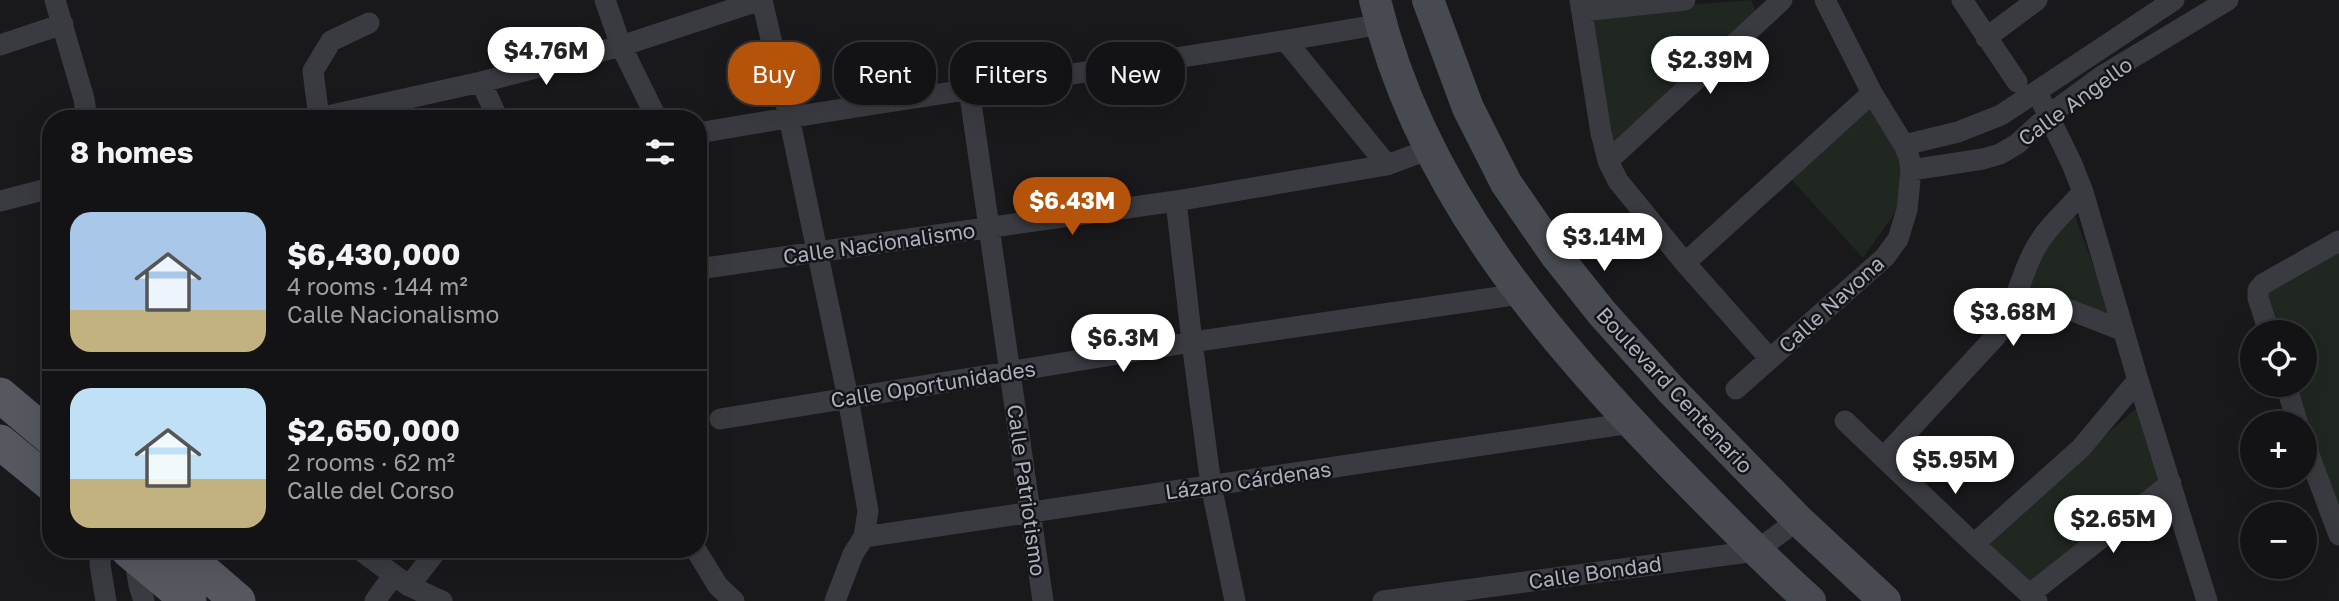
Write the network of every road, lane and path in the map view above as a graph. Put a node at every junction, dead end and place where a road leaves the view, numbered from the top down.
1 (55, 0) edge
2 (604, 0) edge
3 (762, 0) edge
4 (1428, 0) edge
5 (1685, 0) edge
6 (1782, 0) edge
7 (1825, 0) edge
8 (1962, 0) edge
9 (2037, 0) edge
10 (2174, 0) edge
11 (2228, 0) edge
12 (1581, 5) edge
13 (1378, 12) edge
14 (369, 23) dead end
15 (63, 24) junction
16 (1986, 38) junction
17 (1286, 41) junction
18 (0, 45) edge
19 (621, 46) junction
20 (1072, 73) edge
21 (481, 82) junction
22 (2017, 82) dead end
23 (950, 92) edge
24 (2037, 92) junction
25 (1872, 93) junction
26 (971, 105) edge
27 (85, 110) edge
28 (315, 110) edge
29 (353, 110) edge
30 (494, 110) edge
31 (653, 110) edge
32 (2049, 115) junction
33 (789, 117) junction
34 (707, 131) edge
35 (1904, 145) junction
36 (1430, 149) junction
37 (1608, 161) junction
38 (1387, 165) junction
39 (1911, 170) junction
40 (42, 190) edge
41 (2083, 192) junction
42 (0, 201) edge
43 (1177, 201) junction
44 (989, 227) junction
45 (2339, 240) edge
46 (817, 251) junction
47 (1685, 263) junction
48 (707, 269) edge
49 (1520, 294) junction
50 (2016, 297) junction
51 (2265, 320) edge
52 (2124, 331) junction
53 (1192, 342) junction
54 (1770, 359) junction
55 (1010, 371) junction
56 (2138, 380) junction
57 (1736, 388) dead end
58 (0, 395) edge
59 (848, 398) junction
60 (720, 419) dead end
61 (1846, 421) dead end
62 (1631, 423) junction
63 (42, 430) edge
64 (0, 442) edge
65 (1884, 457) junction
66 (2317, 476) edge
67 (42, 477) edge
68 (2171, 483) junction
69 (1211, 485) junction
70 (1030, 512) junction
71 (1798, 520) junction
72 (2339, 536) edge
73 (864, 537) junction
74 (1974, 544) junction
75 (1756, 551) junction
76 (112, 558) edge
77 (127, 558) edge
78 (133, 558) edge
79 (188, 558) edge
80 (371, 558) edge
81 (428, 558) edge
82 (699, 558) edge
83 (401, 581) junction
84 (713, 593) edge
85 (2034, 598) edge
86 (106, 601) edge
87 (144, 601) edge
88 (189, 601) edge
89 (238, 601) edge
90 (375, 601) edge
91 (442, 601) edge
92 (734, 601) edge
93 (835, 601) edge
94 (1043, 601) edge
95 (1235, 601) edge
96 (1382, 601) edge
97 (1810, 601) edge
98 (1885, 601) edge
99 (2207, 601) edge

1 - 15 street
2 - 19 street
3 - 19 street
3 - 33 street
4 - 71 main road, Boulevard Centenario
5 - 12 street, Calle Navona
6 - 37 street
7 - 25 street, Calle Navona
8 - 16 street
9 - 16 street
10 - 24 street, Calle Angello
11 - 32 street, Calle Angello
12 - 37 street, Calle Navona
13 - 17 street
13 - 36 main road
14 - 28 street
15 - 18 street
15 - 27 street
16 - 22 street
17 - 20 street
17 - 38 street
19 - 21 street
19 - 31 street
21 - 29 street
21 - 30 street
23 - 33 street
24 - 32 street
24 - 35 street, Calle Angello
25 - 35 street, Calle Navona
25 - 47 street
26 - 44 street, Calle Patriotismo
32 - 39 street, Calle Angello
32 - 41 street
33 - 34 street
33 - 46 street
35 - 39 street, Calle Navona
36 - 38 street, Calle Nacionalismo
36 - 49 main road
37 - 47 street, Calle Navona
38 - 43 street, Calle Nacionalismo
39 - 54 street, Calle Navona
40 - 42 street
41 - 50 street
41 - 52 street
43 - 44 street, Calle Nacionalismo
43 - 53 street
44 - 46 street, Calle Nacionalismo
44 - 55 street, Calle Patriotismo
45 - 51 street
46 - 48 street, Calle Nacionalismo
46 - 59 street
47 - 54 street, Calle Navona
49 - 53 street, Calle Oportunidades
49 - 62 main road
50 - 52 street
50 - 65 street
52 - 56 street
53 - 55 street, Calle Oportunidades
53 - 69 street
54 - 57 street, Calle Navona
55 - 59 street, Calle Oportunidades
55 - 70 street, Calle Patriotismo
56 - 68 street
56 - 74 street
58 - 63 main road
59 - 60 street, Calle Oportunidades
59 - 73 street
61 - 65 street
62 - 69 street, Lázaro Cárdenas
62 - 75 main road
64 - 67 main road
65 - 74 street
66 - 72 street
68 - 85 street
68 - 99 street
69 - 70 street, Lázaro Cárdenas
69 - 95 street
70 - 73 street, Lázaro Cárdenas
70 - 94 street, Calle Patriotismo
71 - 75 street, Calle Bondad
71 - 98 main road, Boulevard Centenario
73 - 93 street
74 - 85 street
75 - 96 street, Calle Bondad
75 - 97 main road
76 - 86 street
77 - 87 street
78 - 88 main road
79 - 89 main road
80 - 83 street
81 - 83 street
82 - 84 street
83 - 90 street
83 - 91 street
84 - 92 street

